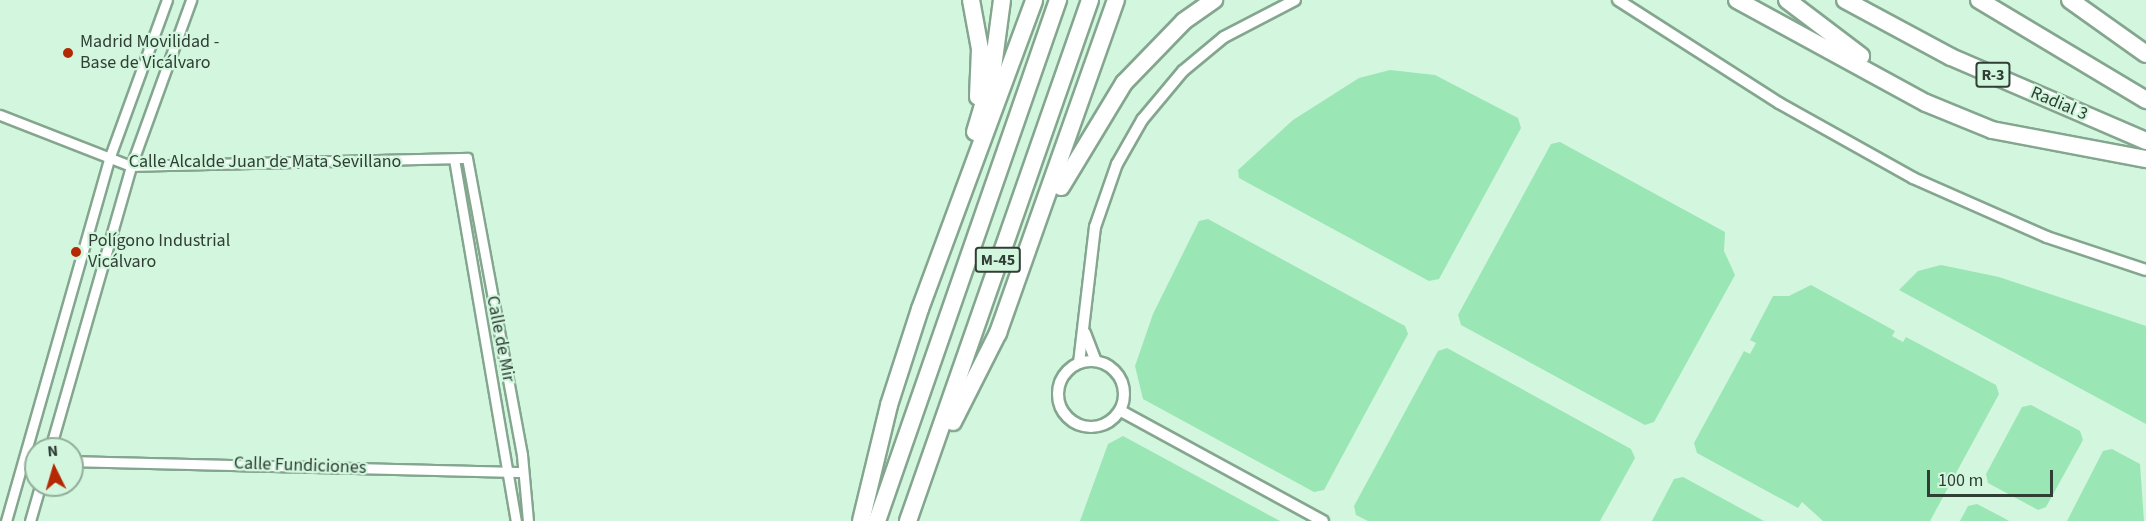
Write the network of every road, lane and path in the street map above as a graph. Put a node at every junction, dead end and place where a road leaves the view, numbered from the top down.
1 (167, 0) edge
2 (191, 0) edge
3 (971, 0) edge
4 (1002, 0) edge
5 (1034, 0) edge
6 (1058, 0) edge
7 (1090, 0) edge
8 (1116, 0) edge
9 (1295, 0) edge
10 (1618, 0) edge
11 (1737, 0) edge
12 (1787, 0) edge
13 (1845, 0) edge
14 (1979, 0) edge
15 (2070, 0) edge
16 (1210, 3) edge
17 (2146, 54) edge
18 (1896, 83) junction
19 (2146, 100) edge
20 (0, 115) edge
21 (2146, 141) edge
22 (467, 158) joint
23 (108, 159) junction
24 (454, 159) junction
25 (2146, 159) edge
26 (131, 166) junction
27 (965, 166) junction
28 (1031, 250) junction
29 (935, 266) junction
30 (2146, 270) edge
31 (1085, 333) junction
32 (1096, 361) junction
33 (1079, 363) junction
34 (1120, 411) junction
35 (54, 437) edge
36 (931, 456) junction
37 (84, 460) edge
38 (511, 472) junction
39 (523, 472) junction
40 (37, 497) edge
41 (6, 521) edge
42 (30, 521) edge
43 (516, 521) edge
44 (528, 521) edge
45 (861, 521) edge
46 (877, 521) edge
47 (908, 521) edge
48 (1323, 521) edge

1 - 23 street
2 - 26 street
3 - 27 highway
4 - 27 highway
5 - 29 highway
6 - 46 highway, M-45
7 - 36 highway, M-45
8 - 28 highway
9 - 31 street
10 - 30 street
11 - 18 highway
12 - 18 highway
13 - 21 highway, Radial 3 / R-3
14 - 19 highway
15 - 17 highway
16 - 28 highway
18 - 25 highway
20 - 23 street, Calle Alcalde Juan de Mata Sevillano
22 - 24 street, Calle Alcalde Juan de Mata Sevillano
22 - 39 street, Calle de Mir
23 - 26 street, Calle Alcalde Juan de Mata Sevillano
23 - 41 street
24 - 26 street, Calle Alcalde Juan de Mata Sevillano
24 - 38 street, Calle de Mir
26 - 35 street
27 - 29 highway
28 - 36 highway
29 - 45 highway
31 - 32 street
31 - 33 street
32 - 33 street
32 - 34 street
33 - 34 street
34 - 48 street
36 - 47 highway, M-45
37 - 38 street, Calle Fundiciones
38 - 39 street, Calle Fundiciones
38 - 43 street, Calle de Mir
39 - 44 street, Calle de Mir
40 - 42 street

